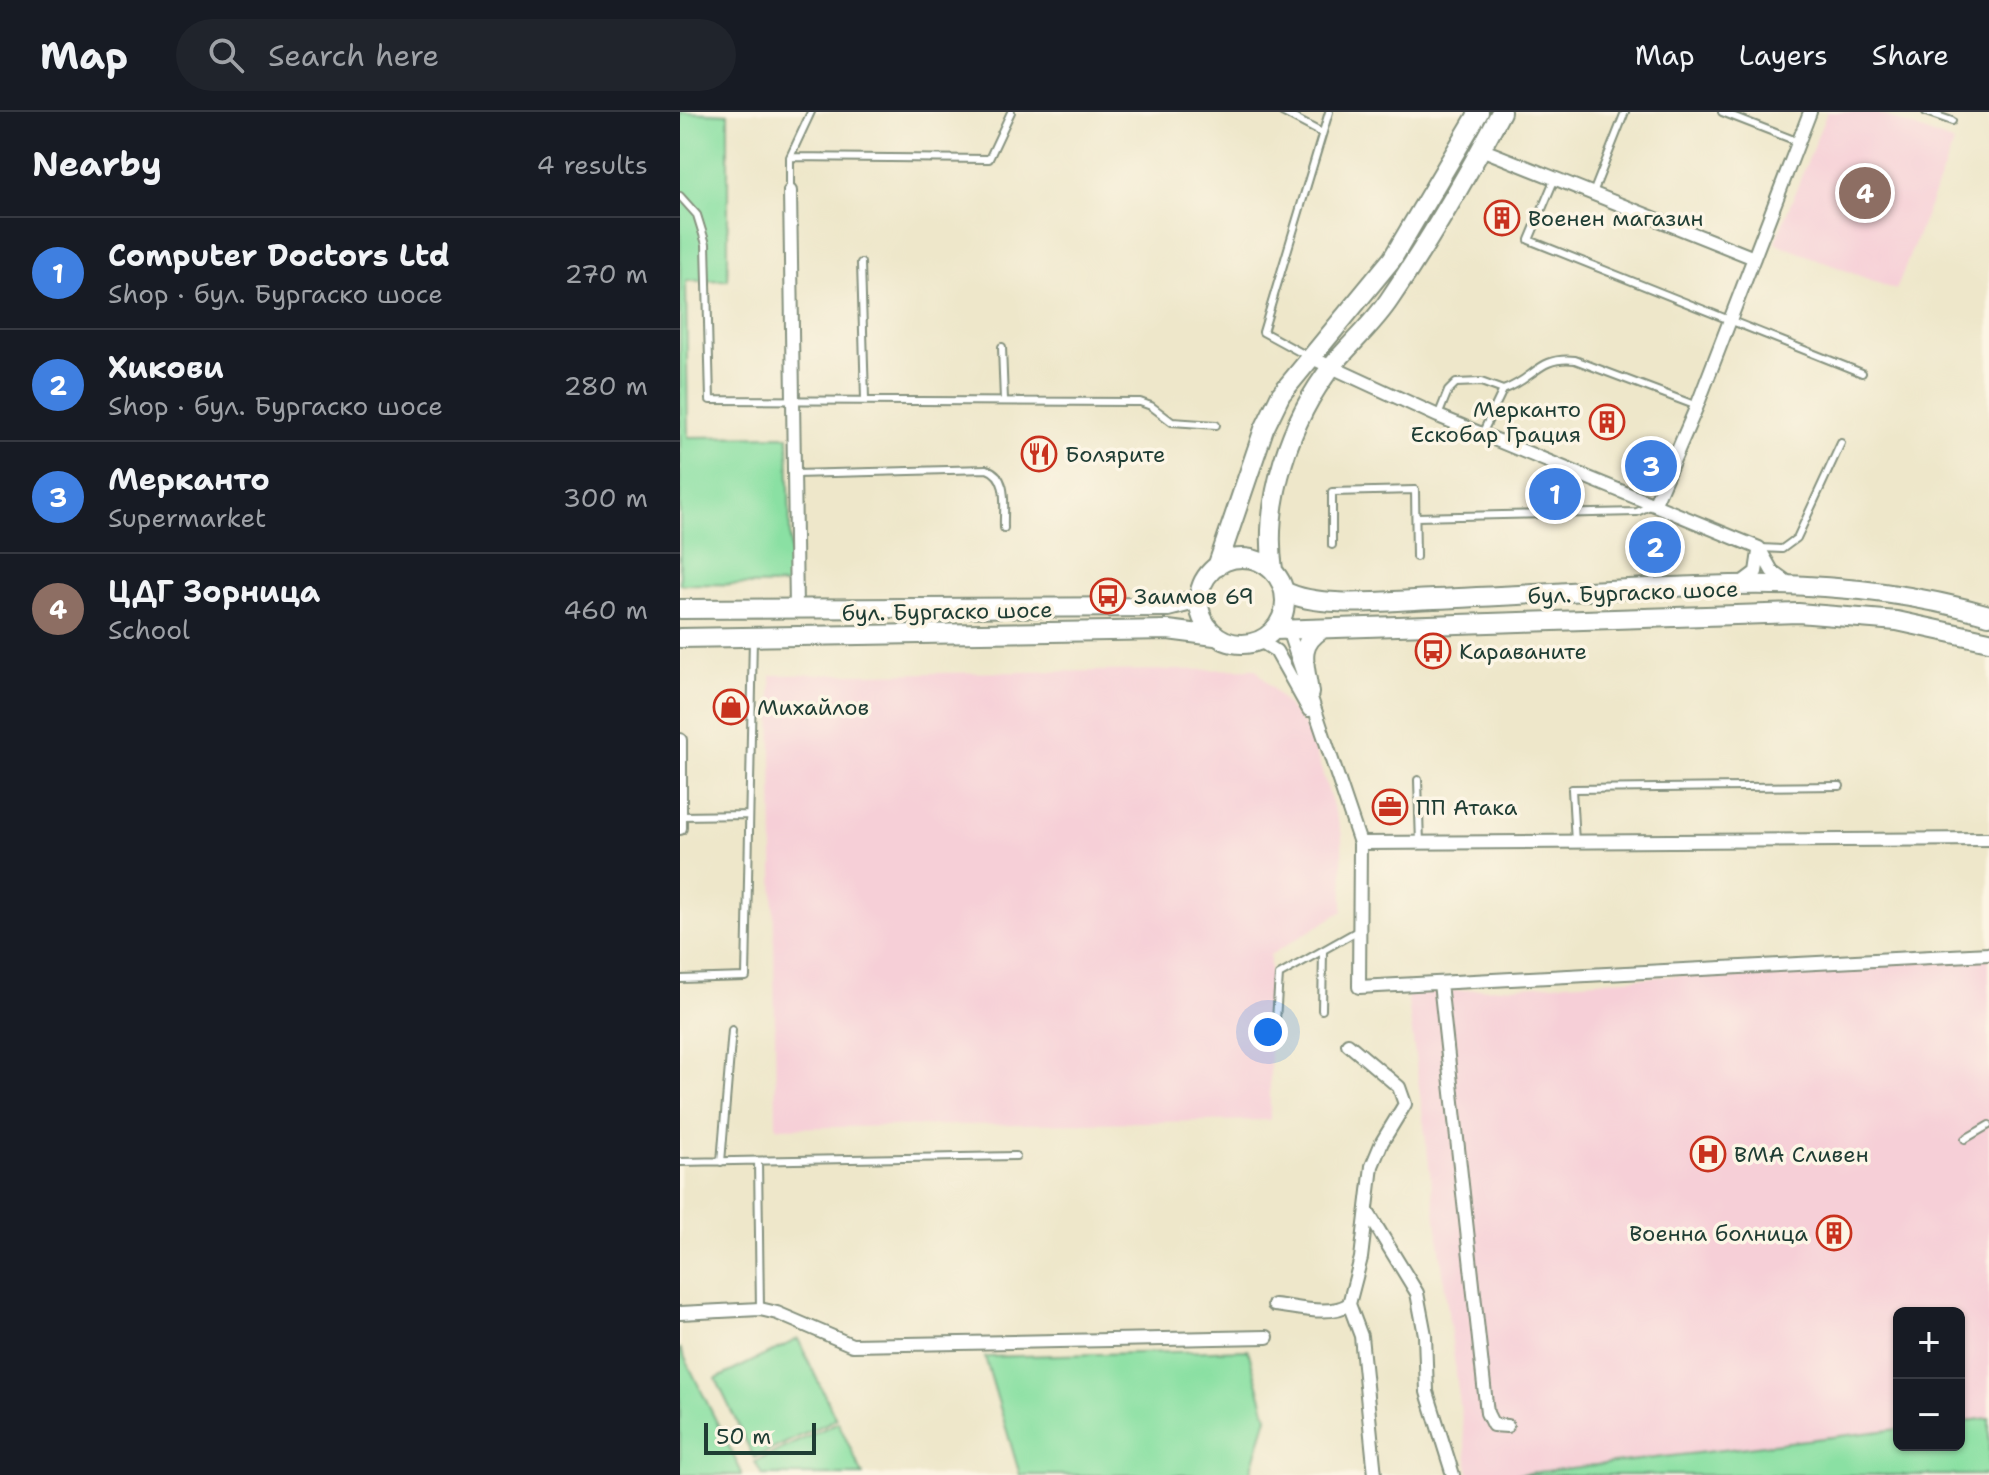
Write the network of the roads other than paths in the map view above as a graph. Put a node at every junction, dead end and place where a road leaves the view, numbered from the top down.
1 (811, 112) edge
2 (1011, 112) edge
3 (1282, 112) edge
4 (1329, 112) edge
5 (1479, 112) edge
6 (1501, 112) edge
7 (1625, 112) edge
8 (1722, 112) edge
9 (1810, 112) edge
10 (1926, 112) edge
11 (1952, 121) dead end
12 (1322, 133) junction
13 (1799, 142) junction
14 (1481, 149) junction
15 (790, 157) junction
16 (1555, 178) junction
17 (790, 191) joint
18 (1593, 193) junction
19 (680, 196) edge
20 (1754, 258) junction
21 (861, 263) dead end
22 (1730, 320) junction
23 (1002, 347) dead end
24 (1312, 358) junction
25 (1332, 367) junction
26 (1862, 373) dead end
27 (1503, 390) junction
28 (865, 399) junction
29 (792, 400) junction
30 (1004, 400) junction
31 (1697, 406) junction
32 (1438, 416) junction
33 (1216, 425) dead end
34 (1482, 434) junction
35 (1841, 443) dead end
36 (794, 474) junction
37 (1655, 503) junction
38 (1416, 517) junction
39 (1004, 528) dead end
40 (1332, 545) dead end
41 (1759, 548) junction
42 (1416, 557) dead end
43 (1217, 567) junction
44 (1273, 570) junction
45 (1729, 585) junction
46 (1792, 585) junction
47 (1284, 591) junction
48 (1199, 599) junction
49 (796, 608) junction
50 (680, 609) edge
51 (1989, 615) edge
52 (1276, 629) junction
53 (1321, 630) junction
54 (1215, 636) junction
55 (680, 638) edge
56 (753, 638) junction
57 (1989, 641) edge
58 (1309, 693) junction
59 (680, 740) edge
60 (1326, 741) junction
61 (680, 760) edge
62 (1418, 780) dead end
63 (1840, 786) dead end
64 (749, 815) junction
65 (680, 816) edge
66 (680, 828) edge
67 (1989, 839) edge
68 (1360, 843) junction
69 (1575, 843) junction
70 (1420, 844) junction
71 (1359, 930) junction
72 (1323, 951) junction
73 (1989, 954) edge
74 (680, 979) edge
75 (1440, 983) junction
76 (1322, 1010) dead end
77 (1276, 1020) dead end
78 (732, 1030) dead end
79 (1348, 1044) dead end
80 (1989, 1125) edge
81 (1965, 1139) dead end
82 (1016, 1156) dead end
83 (758, 1161) junction
84 (680, 1162) edge
85 (721, 1162) junction
86 (1367, 1211) junction
87 (1349, 1304) junction
88 (1274, 1305) dead end
89 (760, 1309) junction
90 (680, 1313) edge
91 (1267, 1337) dead end
92 (1507, 1426) dead end
93 (1375, 1475) edge
94 (1453, 1475) edge

1 - 15 lane
2 - 15 lane
3 - 12 lane
4 - 12 lane
5 - 24 main road
6 - 14 main road
7 - 18 lane
8 - 13 lane
9 - 13 street
10 - 11 lane
12 - 24 lane
13 - 20 street
14 - 16 street
14 - 25 main road
15 - 17 lane
16 - 18 street
16 - 22 lane
17 - 29 street
18 - 20 street
19 - 29 lane
20 - 22 street
21 - 28 lane
22 - 26 lane
22 - 31 street
23 - 30 lane
24 - 25 street
24 - 43 main road
25 - 32 street
25 - 44 main road
27 - 31 lane
27 - 32 lane
27 - 34 lane
28 - 29 lane
28 - 30 lane
29 - 36 street
30 - 33 lane
31 - 37 street
32 - 34 street
34 - 37 street
35 - 41 lane
36 - 39 lane
36 - 49 street
37 - 38 lane
37 - 41 street
38 - 40 lane
38 - 42 lane
41 - 45 street
41 - 46 street
43 - 44 main road
43 - 48 main road
44 - 47 main road
45 - 46 main road, бул. Бургаско шосе
45 - 47 main road, бул. Бургаско шосе
46 - 51 main road, бул. Бургаско шосе
47 - 52 main road
48 - 49 main road, бул. Бургаско шосе
48 - 54 main road
49 - 50 main road, бул. Бургаско шосе
52 - 53 main road, бул. Бургаско шосе
52 - 54 main road
52 - 58 street
52 - 60 street
53 - 57 main road, бул. Бургаско шосе
53 - 58 main road
54 - 56 main road, бул. Бургаско шосе
55 - 56 main road, бул. Бургаско шосе
56 - 64 lane
58 - 60 street
59 - 61 street
60 - 68 street
61 - 65 street
62 - 70 lane
63 - 69 lane
64 - 65 lane
64 - 74 lane
65 - 66 street
67 - 69 street
68 - 70 street
68 - 71 street
69 - 70 street
71 - 72 lane
71 - 75 street
72 - 76 lane
72 - 77 lane
73 - 75 street
75 - 92 street
78 - 85 lane
79 - 86 street
80 - 81 lane
82 - 83 lane
83 - 85 lane
83 - 89 lane
84 - 85 lane
86 - 87 street
86 - 94 street
87 - 88 street
87 - 93 street
89 - 90 street
89 - 91 street

